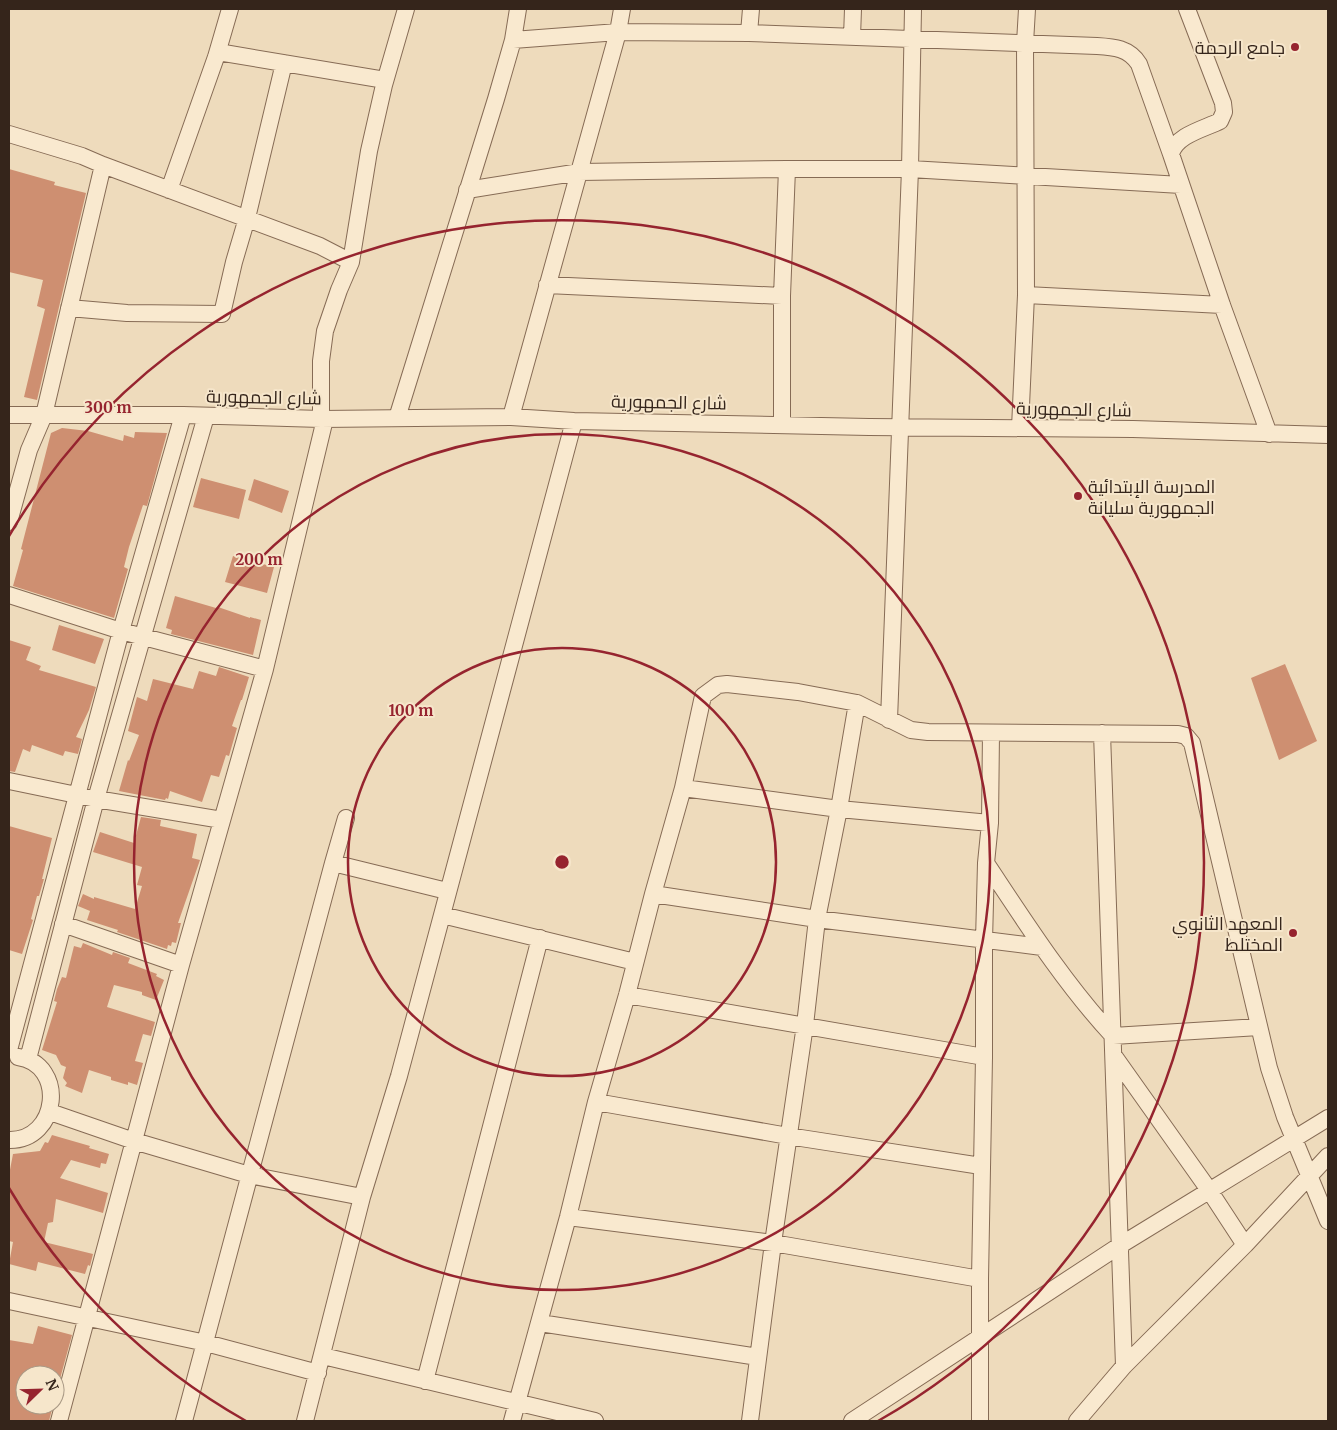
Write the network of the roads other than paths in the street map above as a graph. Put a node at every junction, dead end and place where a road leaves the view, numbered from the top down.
1 (230, 9) edge
2 (406, 9) edge
3 (518, 9) edge
4 (622, 9) edge
5 (751, 9) edge
6 (853, 9) edge
7 (913, 9) edge
8 (1027, 9) edge
9 (1187, 9) edge
10 (618, 32) junction
11 (749, 34) junction
12 (852, 37) junction
13 (912, 39) junction
14 (513, 40) junction
15 (1025, 44) junction
16 (218, 52) junction
17 (284, 63) junction
18 (385, 80) junction
19 (9, 134) edge
20 (1172, 154) junction
21 (103, 165) junction
22 (787, 169) junction
23 (910, 169) junction
24 (580, 172) junction
25 (1025, 176) junction
26 (1181, 185) junction
27 (169, 190) junction
28 (468, 190) junction
29 (246, 218) junction
30 (352, 262) junction
31 (547, 285) junction
32 (1026, 295) junction
33 (782, 296) junction
34 (1222, 305) junction
35 (69, 308) junction
36 (44, 415) junction
37 (9, 416) edge
38 (183, 416) junction
39 (206, 416) junction
40 (510, 417) junction
41 (397, 418) junction
42 (323, 419) junction
43 (574, 421) junction
44 (782, 424) junction
45 (901, 426) junction
46 (1020, 428) junction
47 (1269, 434) junction
48 (1328, 435) edge
49 (9, 522) edge
50 (9, 595) edge
51 (121, 631) junction
52 (142, 636) junction
53 (265, 669) junction
54 (857, 703) junction
55 (889, 720) junction
56 (991, 733) junction
57 (1102, 733) junction
58 (9, 781) edge
59 (684, 788) junction
60 (77, 795) junction
61 (96, 799) junction
62 (839, 809) junction
63 (346, 818) dead end
64 (222, 820) junction
65 (990, 823) junction
66 (333, 863) junction
67 (986, 863) junction
68 (447, 891) junction
69 (653, 894) junction
70 (442, 915) junction
71 (818, 919) junction
72 (63, 924) junction
73 (540, 938) junction
74 (984, 941) junction
75 (1042, 947) junction
76 (635, 962) junction
77 (181, 964) junction
78 (627, 995) junction
79 (804, 1025) junction
80 (1259, 1027) junction
81 (1113, 1036) junction
82 (9, 1050) edge
83 (9, 1055) edge
84 (1114, 1056) junction
85 (984, 1057) junction
86 (28, 1059) junction
87 (596, 1102) junction
88 (50, 1112) junction
89 (1328, 1118) edge
90 (788, 1136) junction
91 (1294, 1138) junction
92 (9, 1140) edge
93 (134, 1141) junction
94 (1328, 1156) edge
95 (982, 1166) junction
96 (250, 1175) junction
97 (1310, 1176) junction
98 (1209, 1190) junction
99 (362, 1197) junction
100 (568, 1217) junction
101 (1328, 1221) edge
102 (773, 1243) junction
103 (1245, 1245) junction
104 (1119, 1246) junction
105 (980, 1279) junction
106 (9, 1301) edge
107 (87, 1317) junction
108 (540, 1323) junction
109 (979, 1337) junction
110 (206, 1343) junction
111 (323, 1356) junction
112 (758, 1357) junction
113 (1124, 1366) junction
114 (318, 1373) junction
115 (425, 1381) junction
116 (517, 1403) junction
117 (60, 1421) edge
118 (184, 1421) edge
119 (305, 1421) edge
120 (512, 1421) edge
121 (595, 1421) edge
122 (750, 1421) edge
123 (852, 1421) edge
124 (980, 1421) edge
125 (1078, 1421) edge

1 - 16 street
2 - 18 street
3 - 14 street
4 - 10 street
5 - 11 street
6 - 12 street
7 - 13 street
8 - 15 street
9 - 20 street
10 - 11 street
10 - 14 street
10 - 24 street
11 - 12 street
12 - 13 street
13 - 15 street
13 - 23 street
14 - 28 street
15 - 20 street
15 - 25 street
16 - 17 street
16 - 27 street
17 - 18 street
17 - 29 street
18 - 30 street
19 - 21 street
20 - 26 street
21 - 27 street
21 - 35 street
22 - 23 street
22 - 24 street
22 - 33 street
23 - 25 street
23 - 45 street
24 - 28 street
24 - 31 street
25 - 26 street
25 - 32 street
26 - 34 street
27 - 29 street
28 - 41 street
29 - 30 street
29 - 35 street
30 - 42 street
31 - 33 street
31 - 40 street
32 - 34 street
32 - 46 street
33 - 44 street
34 - 47 street
35 - 36 street
36 - 37 street, شارع الجمهورية
36 - 38 street, شارع الجمهورية
36 - 49 street
38 - 39 street, شارع الجمهورية
38 - 51 street
39 - 42 street, شارع الجمهورية
39 - 52 street
40 - 41 street, شارع الجمهورية
40 - 43 street, شارع الجمهورية
41 - 42 street, شارع الجمهورية
42 - 53 street
43 - 44 street, شارع الجمهورية
43 - 68 street
44 - 45 street, شارع الجمهورية
45 - 46 street, شارع الجمهورية
45 - 55 street
46 - 47 street, شارع الجمهورية
47 - 48 street, شارع الجمهورية
50 - 51 street
51 - 52 street
51 - 60 street
52 - 53 street
52 - 61 street
53 - 64 street
54 - 55 street
54 - 59 street
54 - 62 street
55 - 56 street
56 - 57 street
56 - 65 street
57 - 80 street
57 - 81 street
58 - 60 street
59 - 62 street
59 - 69 street
60 - 61 street
60 - 82 street
61 - 64 street
61 - 72 street
62 - 65 street
62 - 71 street
63 - 66 street
64 - 77 street
65 - 67 street
66 - 68 street
66 - 96 street
67 - 74 street
67 - 75 street
68 - 70 street
69 - 71 street
69 - 76 street
70 - 73 street
70 - 99 street
71 - 74 street
71 - 79 street
72 - 77 street
72 - 86 street
73 - 76 street
73 - 115 street
74 - 75 street
74 - 85 street
75 - 81 street
76 - 78 street
77 - 93 street
78 - 79 street
78 - 87 street
79 - 85 street
79 - 90 street
80 - 81 street
80 - 91 street
81 - 84 street
83 - 86 street
84 - 98 street
84 - 104 street
85 - 95 street
86 - 88 street
87 - 90 street
87 - 100 street
88 - 92 street
88 - 93 street
89 - 91 street
90 - 95 street
90 - 102 street
91 - 97 street
91 - 98 street
93 - 96 street
93 - 107 street
94 - 97 street
95 - 105 street
96 - 99 street
96 - 110 street
97 - 101 street
97 - 103 street
98 - 103 street
98 - 104 street
99 - 111 street
100 - 102 street
100 - 108 street
102 - 105 street
102 - 112 street
103 - 113 street
104 - 109 street
104 - 113 street
105 - 109 street
106 - 107 street
107 - 110 street
107 - 117 street
108 - 112 street
108 - 116 street
109 - 123 street
109 - 124 street
110 - 114 street
110 - 118 street
111 - 114 street
111 - 115 street
112 - 122 street
113 - 125 street
114 - 119 street
115 - 116 street
116 - 120 street
116 - 121 street

